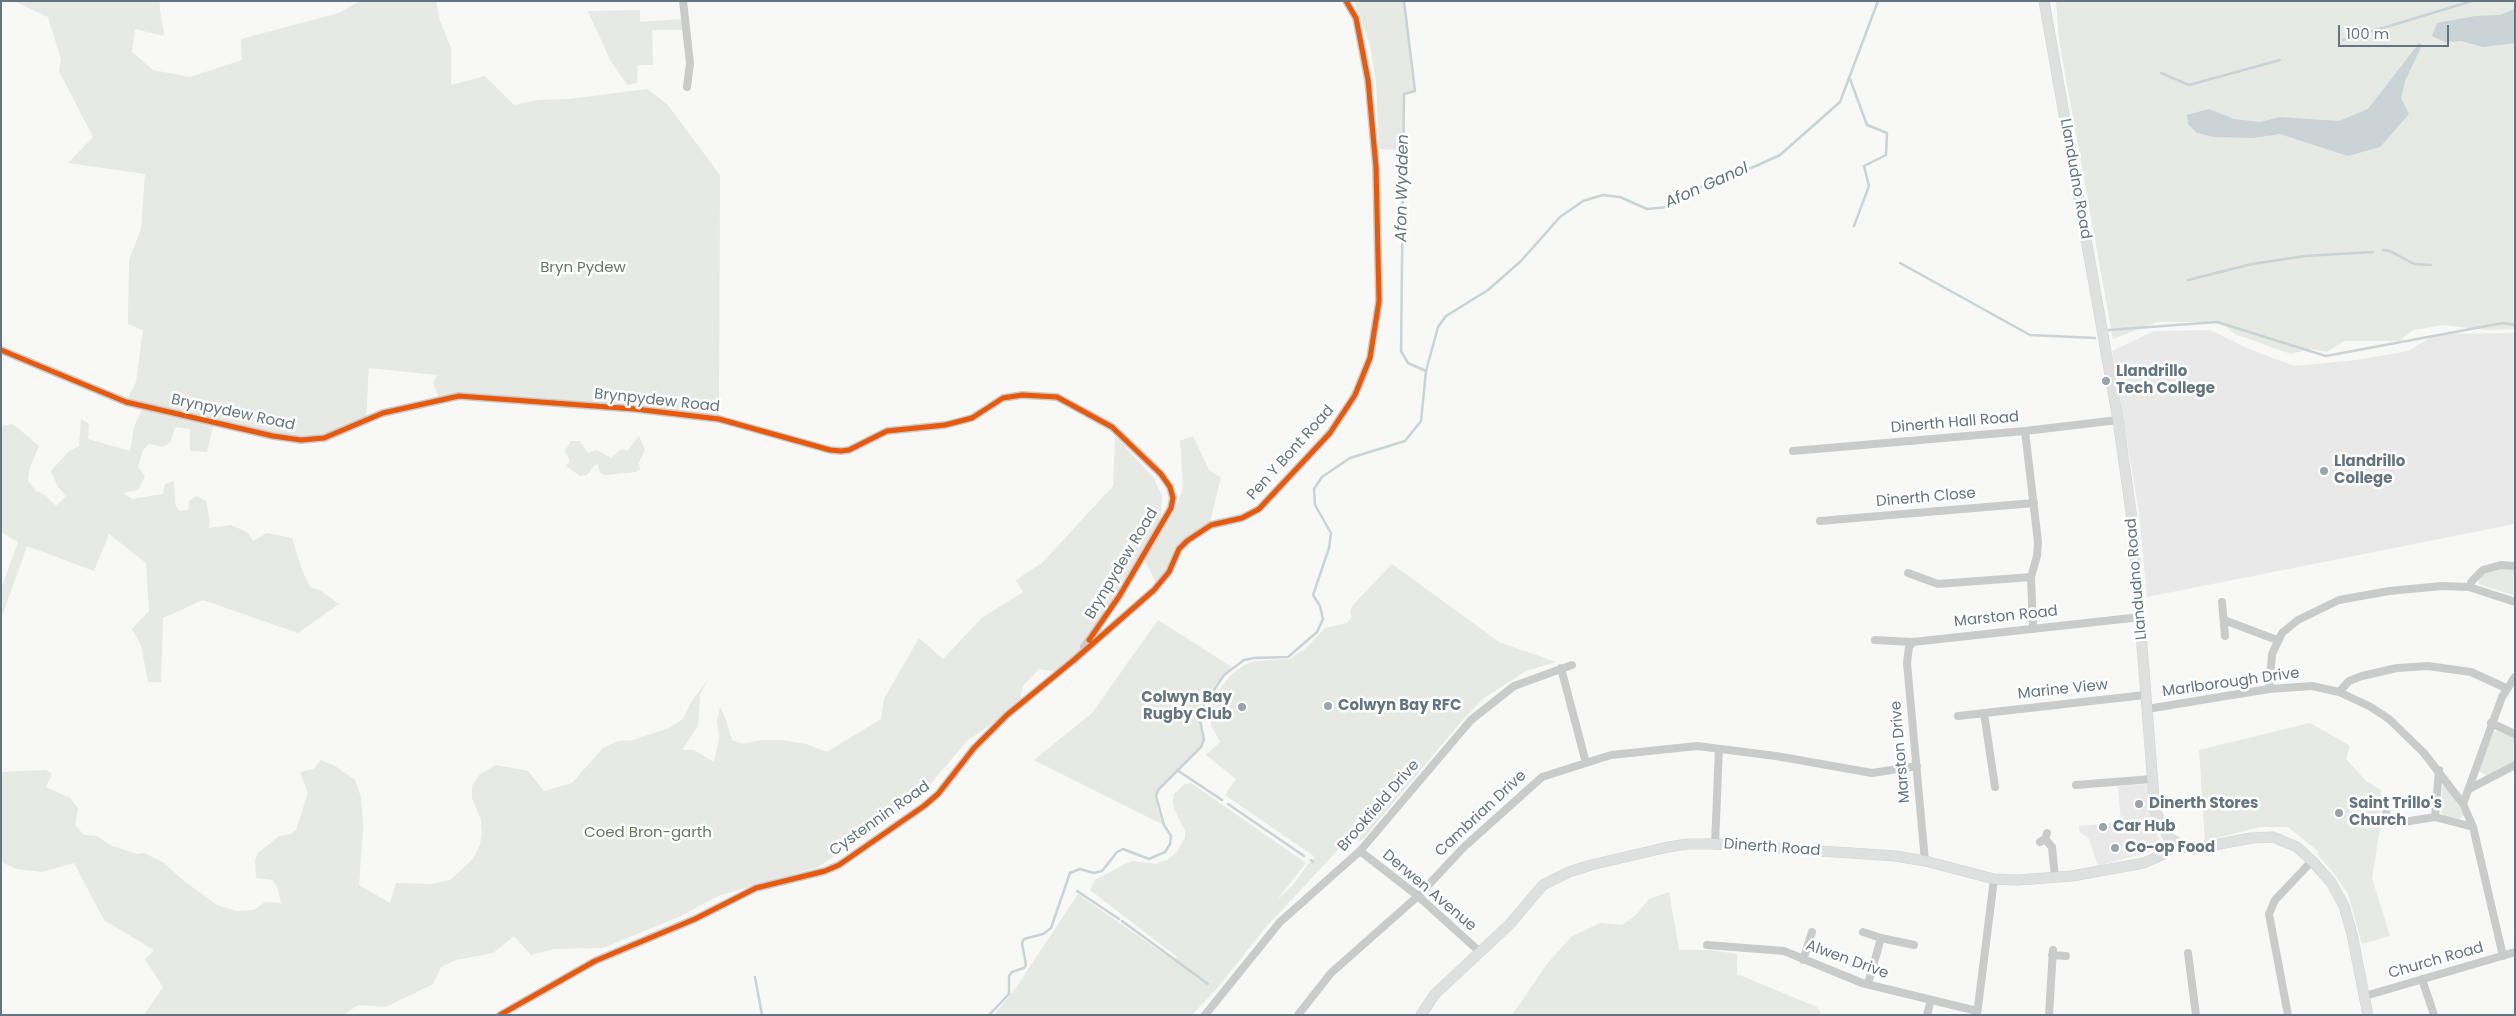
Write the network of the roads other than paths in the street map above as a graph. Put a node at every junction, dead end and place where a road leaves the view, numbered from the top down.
1 (683, 1) edge
2 (1346, 1) edge
3 (2044, 1) edge
4 (687, 87) dead end
5 (1, 350) edge
6 (2118, 420) junction
7 (2025, 431) junction
8 (1793, 451) dead end
9 (2034, 503) junction
10 (1820, 521) dead end
11 (2515, 566) edge
12 (1908, 573) dead end
13 (2031, 577) junction
14 (2470, 587) junction
15 (2222, 602) dead end
16 (2515, 602) edge
17 (2141, 617) junction
18 (2224, 620) junction
19 (2033, 628) junction
20 (2226, 636) dead end
21 (1875, 640) dead end
22 (2277, 640) junction
23 (1913, 642) junction
24 (1074, 660) junction
25 (1572, 665) dead end
26 (1561, 668) junction
27 (2515, 677) edge
28 (2506, 688) junction
29 (2269, 689) junction
30 (2339, 692) junction
31 (2145, 695) junction
32 (2147, 709) junction
33 (1984, 713) junction
34 (1958, 716) dead end
35 (2491, 723) junction
36 (2515, 734) edge
37 (1719, 749) junction
38 (1586, 763) junction
39 (2515, 765) edge
40 (1917, 766) junction
41 (2439, 770) junction
42 (2152, 778) junction
43 (2076, 785) dead end
44 (1995, 787) dead end
45 (2469, 789) junction
46 (2463, 804) junction
47 (2386, 807) dead end
48 (2435, 817) junction
49 (2473, 827) junction
50 (2044, 838) dead end
51 (2174, 843) junction
52 (1715, 844) junction
53 (1360, 851) junction
54 (1925, 861) junction
55 (2312, 861) junction
56 (2055, 878) junction
57 (1994, 879) junction
58 (1418, 896) junction
59 (1812, 932) dead end
60 (1864, 932) dead end
61 (1881, 938) junction
62 (1708, 945) dead end
63 (1914, 945) dead end
64 (1480, 952) junction
65 (2515, 952) edge
66 (2188, 953) dead end
67 (2066, 956) dead end
68 (2503, 956) junction
69 (1803, 960) junction
70 (2422, 979) junction
71 (1868, 984) junction
72 (2365, 996) junction
73 (1931, 1000) junction
74 (1977, 1013) edge
75 (500, 1015) edge
76 (1205, 1015) edge
77 (1298, 1015) edge
78 (1421, 1015) edge
79 (1927, 1015) edge
80 (2049, 1015) edge
81 (2196, 1015) edge
82 (2288, 1015) edge
83 (2368, 1015) edge
84 (2434, 1015) edge

1 - 4 street
2 - 24 street, Pen Y Bont Road
3 - 6 main road, Llandudno Road
5 - 24 street, Brynpydew Road
6 - 7 street, Dinerth Hall Road
6 - 17 main road, Llandudno Road
7 - 8 street, Dinerth Hall Road
7 - 9 street
9 - 10 street, Dinerth Close
9 - 13 street
11 - 14 street
12 - 13 street
13 - 19 street
14 - 16 street
14 - 22 street
15 - 18 street
17 - 19 street, Marston Road
17 - 31 main road, Llandudno Road
18 - 20 street
18 - 22 street
19 - 23 street, Marston Road
21 - 23 street, Marston Road
22 - 29 street
23 - 40 street, Marston Drive
24 - 75 street, Cystennin Road
25 - 26 street, Brookfield Drive
26 - 38 street
26 - 53 street, Brookfield Drive
27 - 28 street
28 - 30 street
28 - 35 street
29 - 30 street, Marlborough Drive
29 - 32 street, Marlborough Drive
30 - 41 street, Marlborough Drive
31 - 32 main road, Llandudno Road
31 - 33 street, Marine View
32 - 42 main road, Llandudno Road
33 - 34 street, Marine View
33 - 44 street
35 - 36 street
35 - 45 street
37 - 38 street, Cambrian Drive
37 - 40 street, Cambrian Drive
37 - 52 street
38 - 58 street, Cambrian Drive
39 - 45 street
40 - 54 street, Marston Drive
41 - 46 street, Marlborough Drive
41 - 48 street
42 - 43 street
42 - 51 main road, Llandudno Road
45 - 46 street
46 - 49 street, Marlborough Drive
47 - 48 street
48 - 49 street
49 - 68 street, Marlborough Drive
50 - 56 street
51 - 55 main road
51 - 56 main road, Dinerth Road
52 - 54 main road, Dinerth Road
52 - 64 main road, Dinerth Road
53 - 58 street, Derwen Avenue
53 - 76 street, Brookfield Drive
54 - 57 main road, Dinerth Road
55 - 72 main road
55 - 82 street
56 - 57 main road, Dinerth Road
57 - 74 street
58 - 64 street, Derwen Avenue
58 - 77 street, Cambrian Drive
59 - 69 street
60 - 61 street
61 - 63 street
61 - 71 street
62 - 69 street, Alwen Drive
64 - 78 main road, Dinerth Road
65 - 68 street, Church Road
66 - 81 street
67 - 80 street
68 - 70 street, Church Road
69 - 71 street, Alwen Drive
70 - 72 street, Church Road
70 - 84 street
71 - 73 street, Alwen Drive
72 - 83 main road
73 - 74 street, Alwen Drive
73 - 79 street

